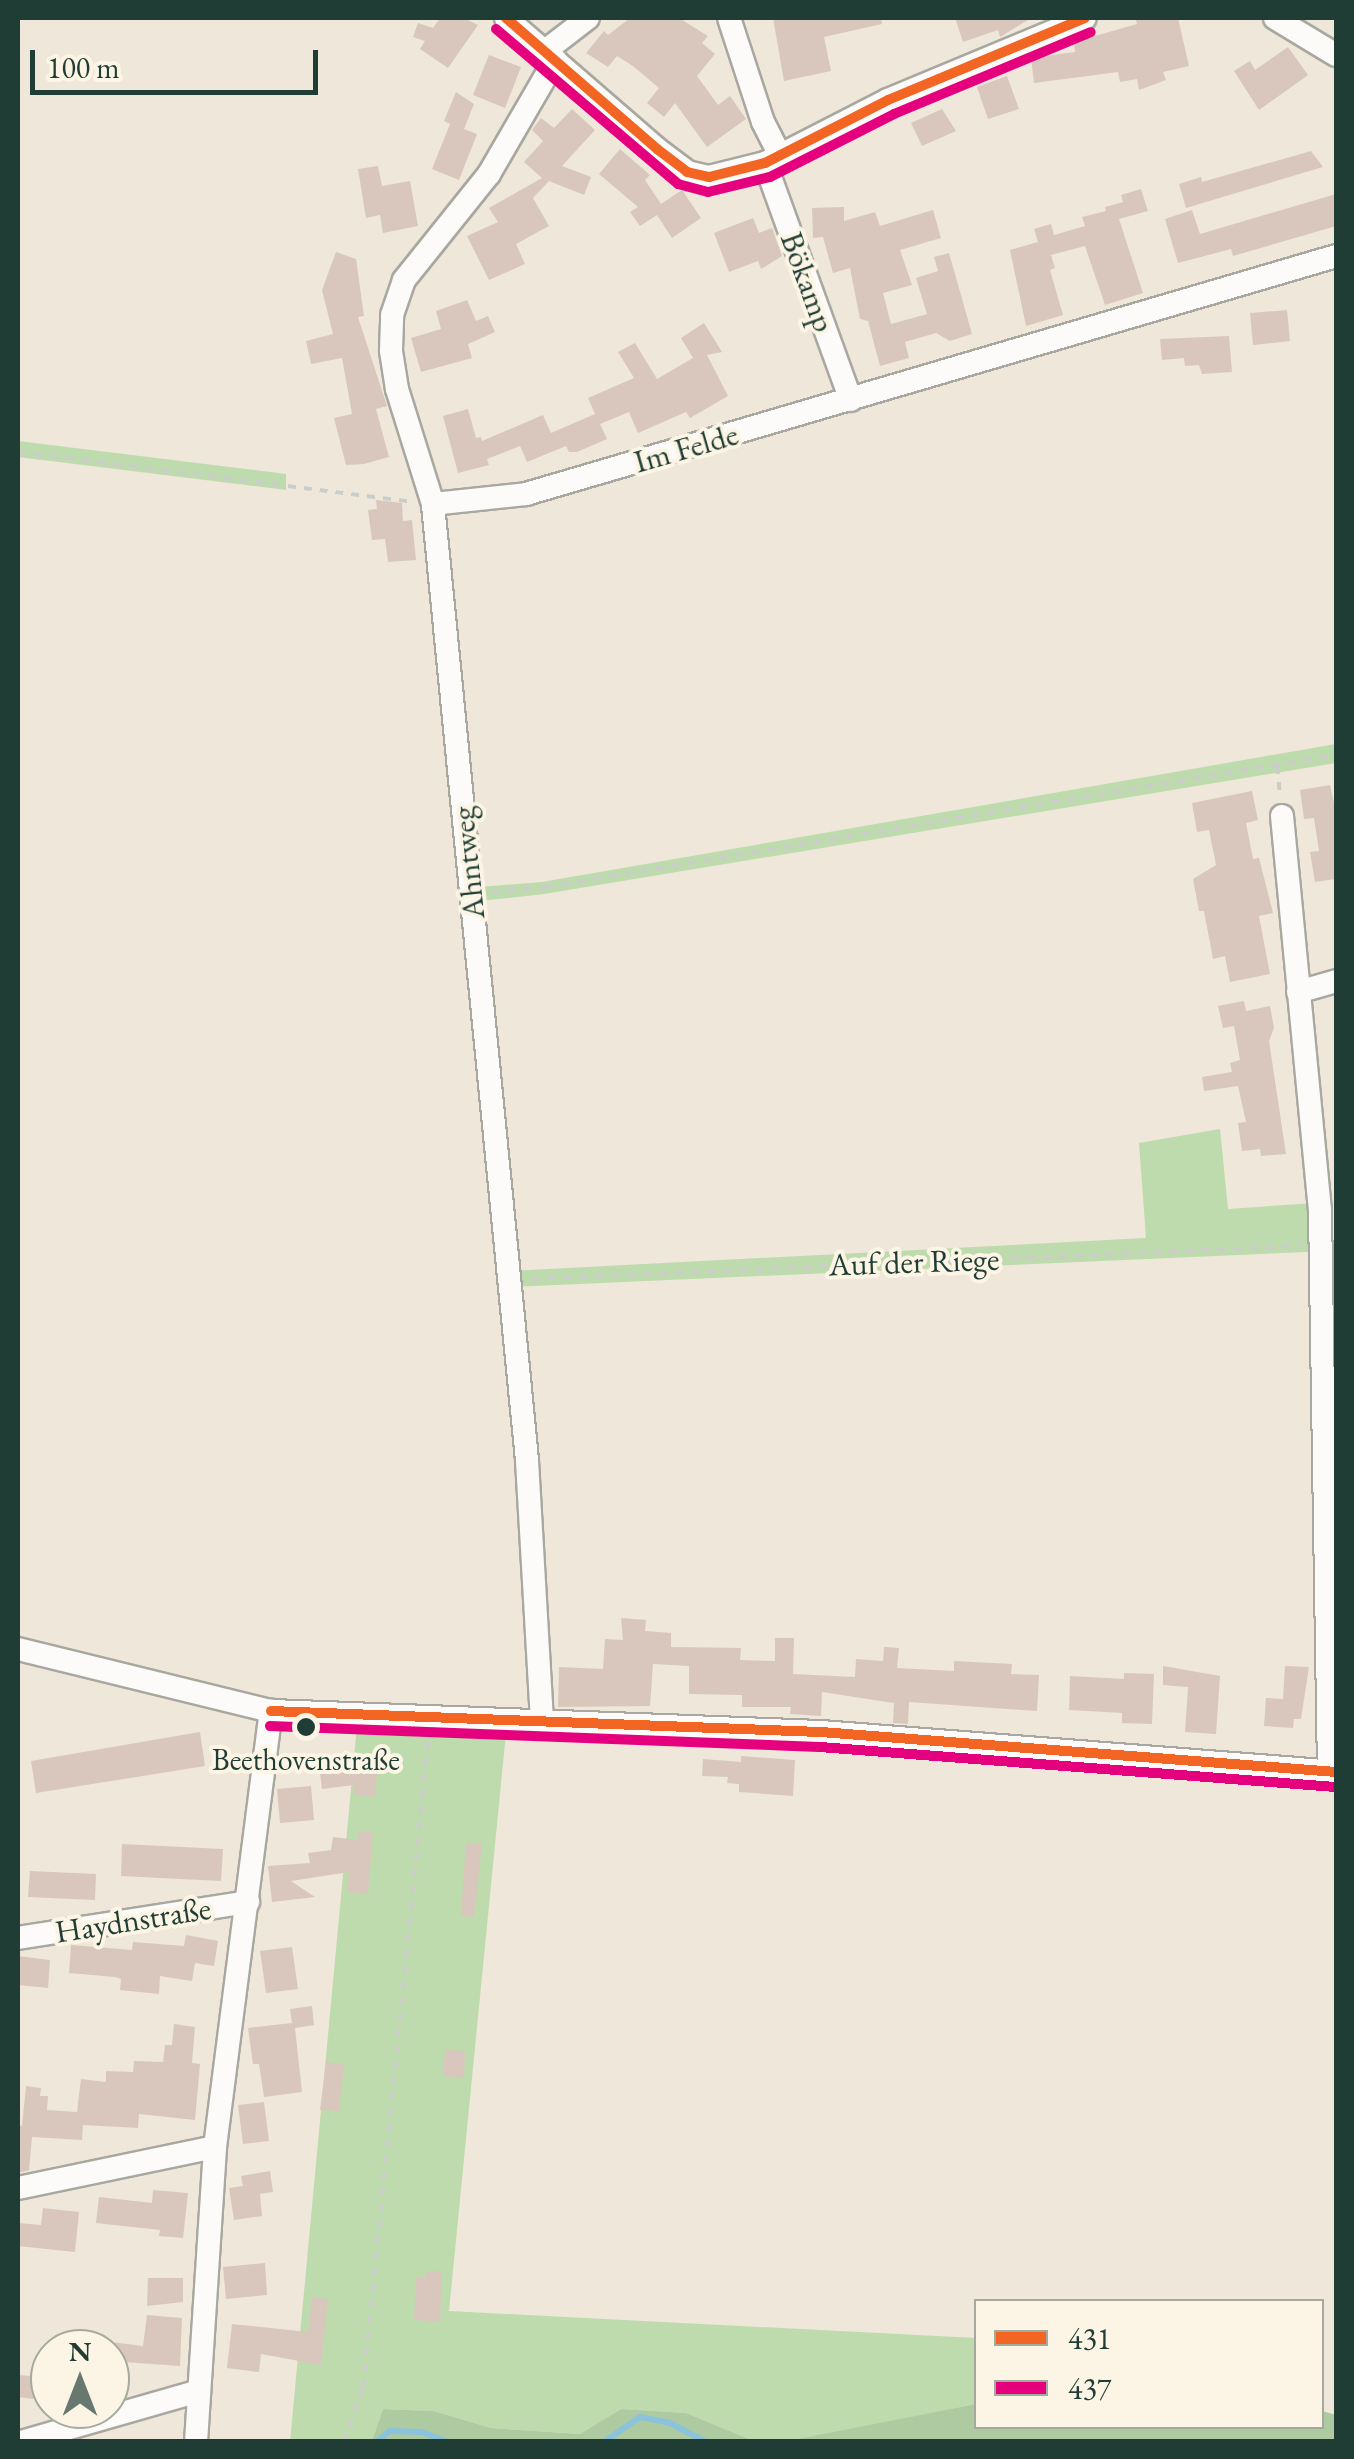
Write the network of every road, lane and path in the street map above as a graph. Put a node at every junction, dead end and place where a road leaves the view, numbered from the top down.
1 (506, 18) edge
2 (588, 18) edge
3 (729, 18) edge
4 (1085, 18) edge
5 (1274, 18) edge
6 (1336, 55) edge
7 (550, 56) junction
8 (772, 159) junction
9 (1336, 256) edge
10 (851, 400) junction
11 (18, 452) edge
12 (433, 504) junction
13 (1336, 755) edge
14 (1277, 765) junction
15 (1282, 816) joint
16 (471, 894) junction
17 (1336, 981) edge
18 (1298, 992) junction
19 (1328, 1209) edge
20 (1320, 1245) junction
21 (508, 1280) junction
22 (18, 1649) edge
23 (271, 1712) junction
24 (430, 1719) junction
25 (542, 1721) junction
26 (1333, 1772) edge
27 (248, 1902) junction
28 (18, 1938) edge
29 (215, 2146) junction
30 (18, 2188) edge
31 (199, 2391) junction
32 (20, 2442) edge
33 (196, 2442) edge
34 (344, 2442) edge

1 - 7 street
2 - 7 street
3 - 8 street, Bökamp
4 - 8 street
5 - 6 street
7 - 8 street
7 - 12 street, Ahntweg
8 - 10 street, Bökamp
9 - 10 street, Im Felde
10 - 12 street, Im Felde
11 - 12 path
12 - 16 street, Ahntweg
13 - 14 path
14 - 15 path
14 - 16 path
15 - 18 street
16 - 21 street, Ahntweg
17 - 18 street
18 - 19 street
19 - 20 street
20 - 21 path, Auf der Riege
20 - 26 street
21 - 25 street, Ahntweg
22 - 23 street
23 - 24 street
23 - 27 street
24 - 25 street
24 - 34 path
25 - 26 street
27 - 28 street, Haydnstraße
27 - 29 street
29 - 30 street
29 - 31 street
31 - 32 street
31 - 33 street

